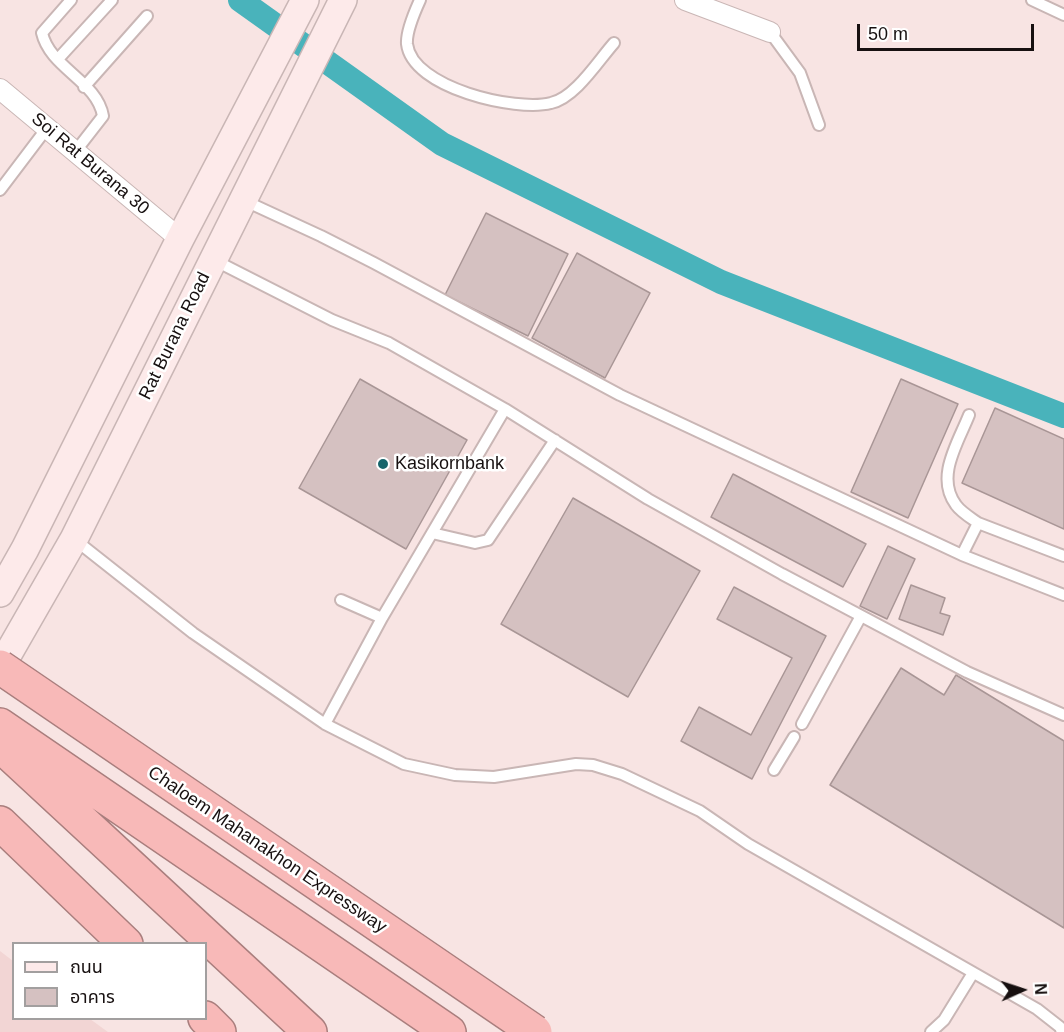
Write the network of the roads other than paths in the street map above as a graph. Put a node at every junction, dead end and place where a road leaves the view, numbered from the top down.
1 (71, 0) edge
2 (112, 0) edge
3 (305, 0) edge
4 (343, 0) edge
5 (420, 0) edge
6 (685, 0) edge
7 (1032, 0) edge
8 (1064, 15) edge
9 (147, 16) dead end
10 (770, 32) joint
11 (614, 43) dead end
12 (58, 59) junction
13 (84, 87) junction
14 (0, 89) edge
15 (819, 125) dead end
16 (47, 129) junction
17 (75, 152) junction
18 (0, 190) edge
19 (242, 200) junction
20 (180, 239) junction
21 (213, 259) junction
22 (505, 409) junction
23 (969, 415) dead end
24 (555, 440) junction
25 (978, 523) junction
26 (432, 533) junction
27 (74, 539) junction
28 (962, 555) junction
29 (1064, 556) edge
30 (0, 593) edge
31 (1064, 595) edge
32 (341, 600) dead end
33 (861, 616) junction
34 (382, 618) junction
35 (0, 668) edge
36 (1064, 715) edge
37 (325, 724) junction
38 (802, 724) dead end
39 (0, 725) edge
40 (794, 737) dead end
41 (0, 745) edge
42 (774, 770) dead end
43 (0, 823) edge
44 (124, 942) edge
45 (973, 973) junction
46 (207, 1020) edge
47 (219, 1032) edge
48 (310, 1032) edge
49 (449, 1032) edge
50 (535, 1032) edge
51 (931, 1032) edge
52 (1062, 1032) edge

1 - 12 lane
2 - 12 lane
3 - 20 main road
4 - 19 main road, Rat Burana Road
5 - 11 lane
6 - 10 street
7 - 8 lane
9 - 13 lane
10 - 15 lane
12 - 13 lane
13 - 17 lane
14 - 16 street, Soi Rat Burana 30
16 - 17 street, Soi Rat Burana 30
16 - 18 lane
17 - 20 street, Soi Rat Burana 30
19 - 21 main road, Rat Burana Road
19 - 28 lane
20 - 30 main road
21 - 22 lane
21 - 27 main road, Rat Burana Road
22 - 24 lane
22 - 26 lane
23 - 25 lane
24 - 26 lane
24 - 33 lane
25 - 28 lane
25 - 29 lane
26 - 34 lane
27 - 35 main road, Rat Burana Road
27 - 37 lane
28 - 31 lane
32 - 34 lane
33 - 36 lane
33 - 38 lane
34 - 37 lane
35 - 50 highway, Chaloem Mahanakhon Expressway, bridge
37 - 45 lane
39 - 49 highway
40 - 42 lane
41 - 48 highway
43 - 44 highway
45 - 51 lane
45 - 52 lane
46 - 47 highway

